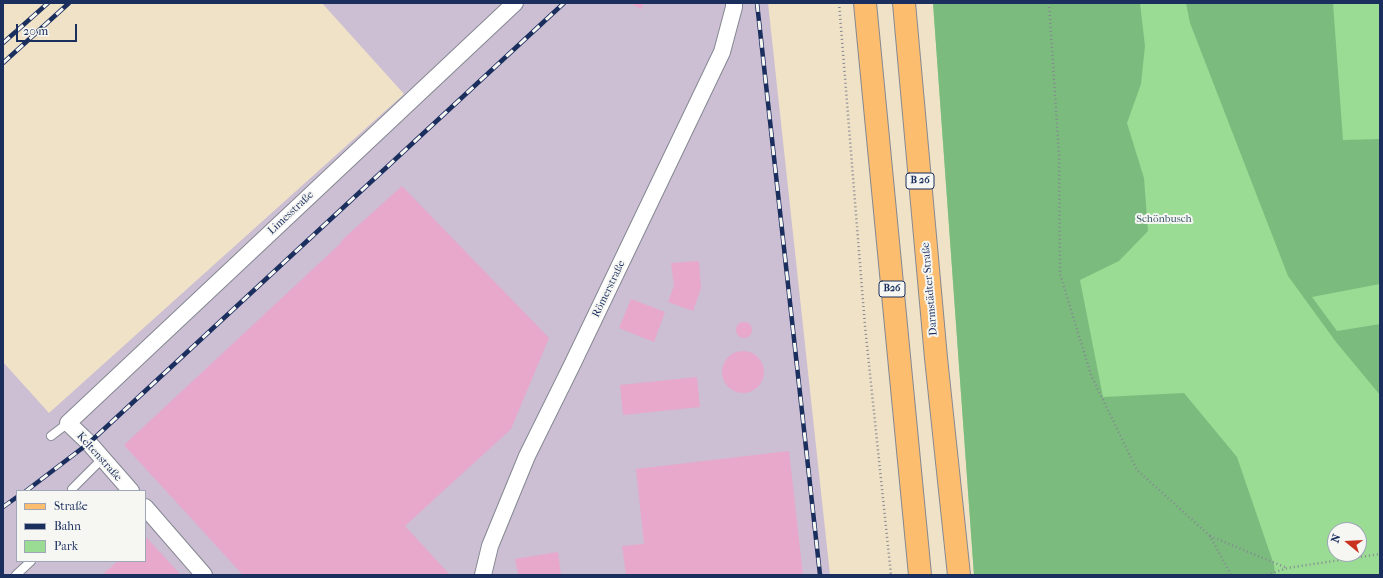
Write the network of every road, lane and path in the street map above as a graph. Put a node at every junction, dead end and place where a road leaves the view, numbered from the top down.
1 (515, 3) edge
2 (734, 3) edge
3 (839, 3) edge
4 (865, 3) edge
5 (904, 3) edge
6 (1049, 3) edge
7 (68, 423) junction
8 (51, 436) dead end
9 (102, 459) junction
10 (72, 490) edge
11 (130, 490) edge
12 (146, 509) edge
13 (1210, 536) junction
14 (1380, 554) edge
15 (30, 562) edge
16 (1287, 568) junction
17 (16, 575) edge
18 (204, 575) edge
19 (483, 575) edge
20 (891, 575) edge
21 (920, 575) edge
22 (959, 575) edge
23 (1231, 575) edge
24 (1267, 575) edge

1 - 7 street, Limesstraße
2 - 19 street, Römerstraße
3 - 20 path
4 - 21 main road, B26
5 - 22 main road, Darmstädter Straße / B 26
6 - 13 path
7 - 8 lane
7 - 9 street, Keltenstraße
9 - 10 lane
9 - 11 street, Keltenstraße
12 - 18 street
13 - 16 path
13 - 23 path
14 - 16 path
15 - 17 lane
16 - 24 path

